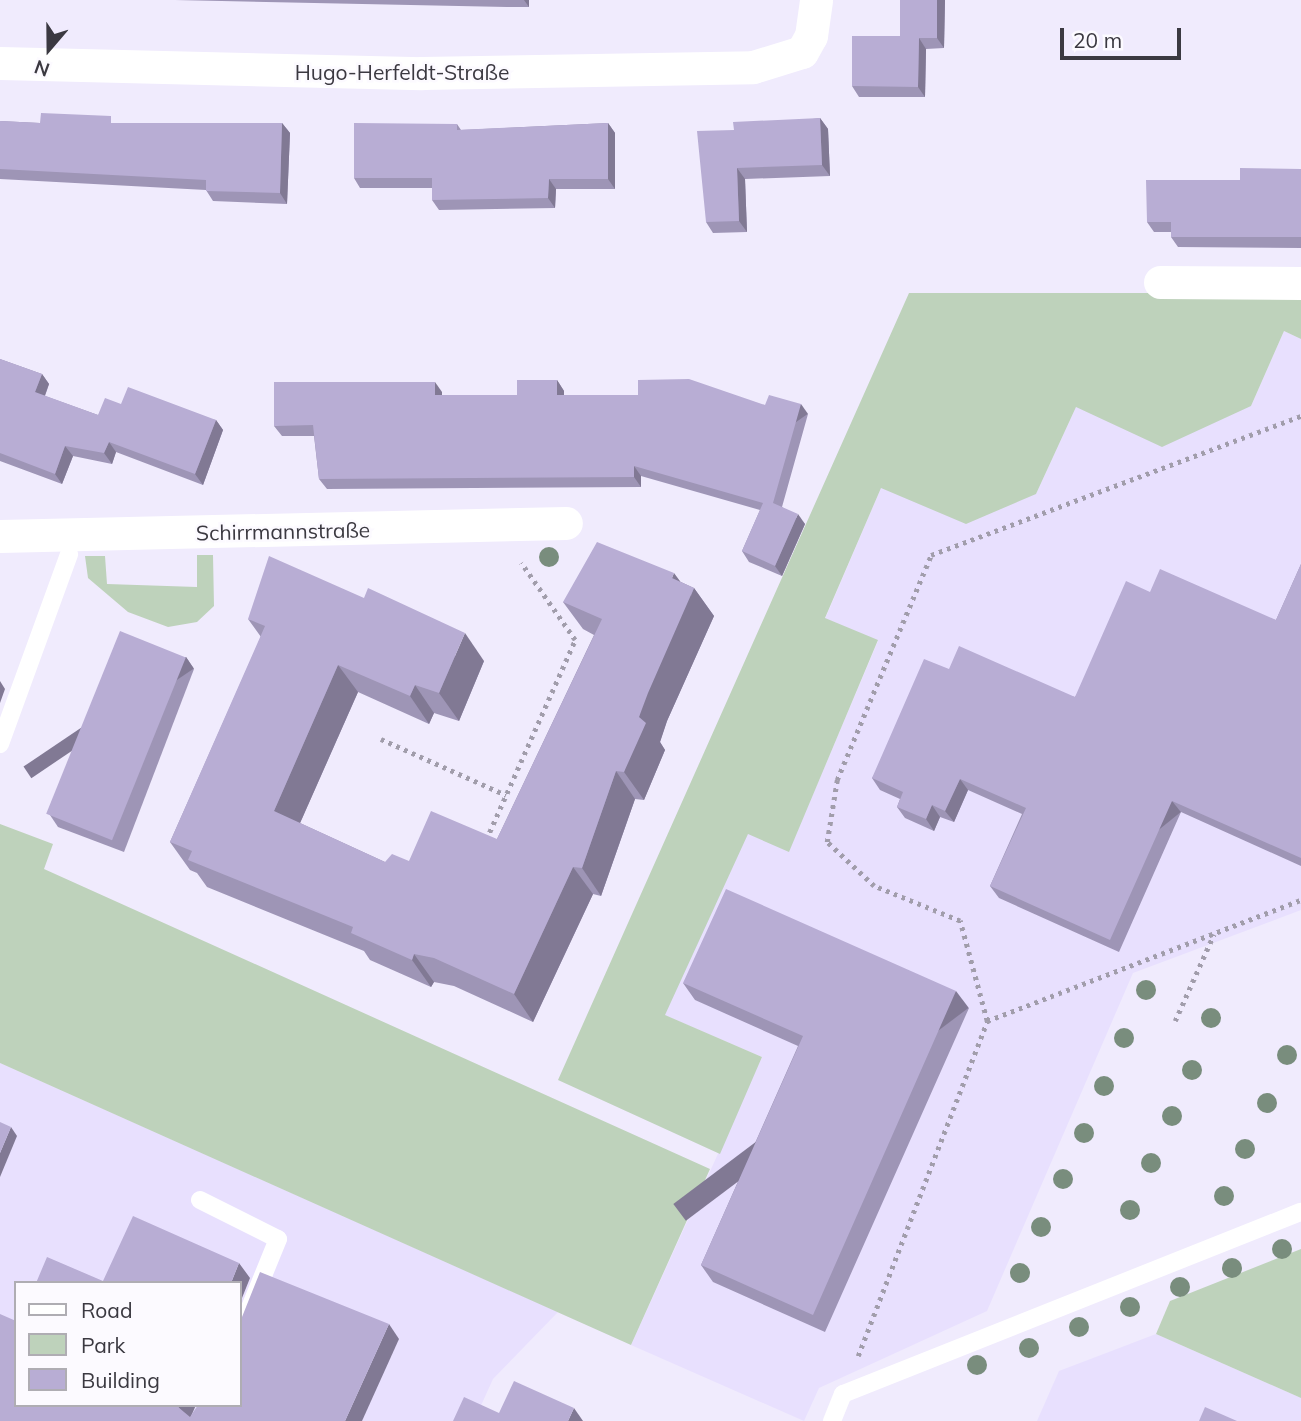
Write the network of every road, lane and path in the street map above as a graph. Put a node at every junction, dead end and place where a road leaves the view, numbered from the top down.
1 (816, 0) edge
2 (0, 63) edge
3 (1160, 282) dead end
4 (1301, 283) edge
5 (1301, 416) edge
6 (566, 523) dead end
7 (496, 528) junction
8 (0, 537) edge
9 (69, 554) dead end
10 (381, 738) dead end
11 (0, 744) edge
12 (506, 795) junction
13 (480, 855) edge
14 (1301, 900) edge
15 (1214, 934) junction
16 (987, 1021) junction
17 (1175, 1021) dead end
18 (200, 1200) dead end
19 (1301, 1212) edge
20 (242, 1327) edge
21 (843, 1394) junction
22 (832, 1421) edge

1 - 2 street, Hugo-Herfeldt-Straße
3 - 4 street
5 - 16 path
6 - 7 street, Schirrmannstraße
7 - 8 street, Schirrmannstraße
7 - 12 path
9 - 11 lane
10 - 12 path
12 - 13 path
14 - 15 path
15 - 16 path
15 - 17 path
16 - 21 path
18 - 20 lane
19 - 21 lane
21 - 22 lane

